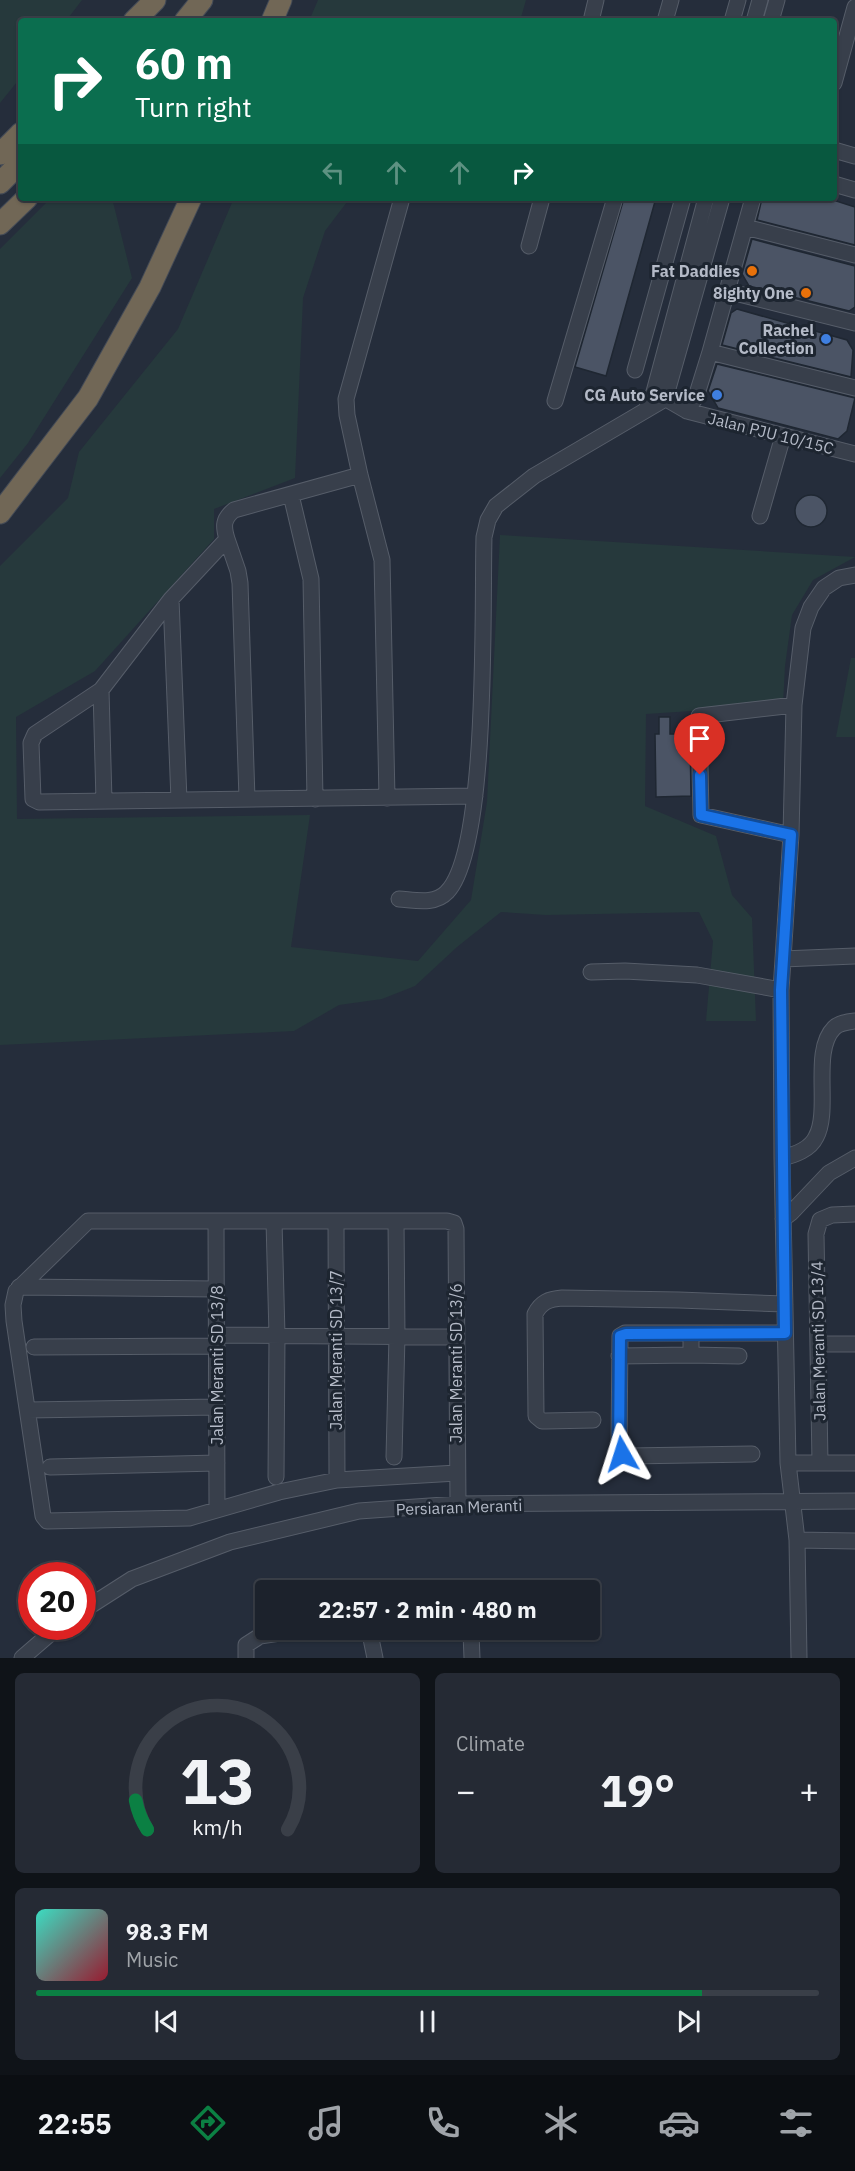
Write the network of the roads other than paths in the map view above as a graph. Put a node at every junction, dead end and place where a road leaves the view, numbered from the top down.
1 (155, 0) edge
2 (164, 0) edge
3 (202, 0) edge
4 (281, 0) edge
5 (596, 0) edge
6 (671, 0) edge
7 (738, 0) edge
8 (760, 0) edge
9 (777, 0) edge
10 (855, 7) edge
11 (137, 18) edge
12 (151, 18) edge
13 (187, 18) edge
14 (273, 18) edge
15 (592, 18) edge
16 (666, 18) edge
17 (733, 18) edge
18 (755, 18) edge
19 (772, 18) edge
20 (837, 72) edge
21 (18, 136) edge
22 (837, 151) edge
23 (0, 154) edge
24 (855, 156) edge
25 (18, 165) edge
26 (0, 183) edge
27 (837, 185) edge
28 (855, 190) edge
29 (24, 201) edge
30 (190, 201) edge
31 (401, 201) edge
32 (541, 201) edge
33 (614, 201) edge
34 (682, 201) edge
35 (705, 201) edge
36 (721, 201) edge
37 (752, 201) edge
38 (0, 224) edge
39 (745, 227) junction
40 (529, 246) dead end
41 (855, 255) edge
42 (727, 291) junction
43 (855, 323) edge
44 (711, 352) junction
45 (635, 370) dead end
46 (855, 388) edge
47 (659, 395) junction
48 (555, 401) dead end
49 (687, 411) junction
50 (783, 436) junction
51 (855, 454) edge
52 (360, 475) junction
53 (291, 495) junction
54 (0, 513) edge
55 (760, 516) dead end
56 (226, 539) junction
57 (855, 575) edge
58 (171, 599) junction
59 (101, 690) junction
60 (794, 705) junction
61 (475, 796) junction
62 (387, 798) junction
63 (247, 799) junction
64 (315, 799) junction
65 (179, 800) junction
66 (104, 801) junction
67 (791, 835) junction
68 (399, 898) dead end
69 (855, 956) edge
70 (783, 959) junction
71 (591, 972) dead end
72 (781, 990) junction
73 (855, 1021) edge
74 (782, 1158) junction
75 (855, 1158) edge
76 (855, 1214) edge
77 (783, 1219) junction
78 (216, 1221) junction
79 (274, 1221) junction
80 (336, 1221) junction
81 (396, 1221) junction
82 (19, 1287) junction
83 (216, 1289) junction
84 (785, 1304) junction
85 (691, 1333) junction
86 (785, 1333) junction
87 (277, 1335) junction
88 (336, 1335) junction
89 (397, 1336) junction
90 (456, 1337) junction
91 (217, 1340) junction
92 (819, 1344) junction
93 (855, 1344) edge
94 (34, 1347) dead end
95 (691, 1355) junction
96 (619, 1356) junction
97 (739, 1356) dead end
98 (217, 1407) junction
99 (28, 1410) junction
100 (593, 1420) dead end
101 (752, 1454) dead end
102 (394, 1456) dead end
103 (820, 1462) junction
104 (217, 1463) junction
105 (788, 1463) junction
106 (855, 1463) edge
107 (50, 1467) dead end
108 (458, 1473) junction
109 (276, 1477) dead end
110 (337, 1480) junction
111 (855, 1501) edge
112 (793, 1503) junction
113 (458, 1504) junction
114 (217, 1509) junction
115 (796, 1540) junction
116 (855, 1541) edge
117 (96, 1602) edge
118 (255, 1638) edge
119 (42, 1640) edge
120 (371, 1640) edge
121 (471, 1640) edge
122 (22, 1658) edge
123 (246, 1658) edge
124 (375, 1658) edge
125 (472, 1658) edge
126 (799, 1658) edge

1 - 11 highway
2 - 12 highway
3 - 13 highway
4 - 14 highway
5 - 15 street
6 - 16 street
7 - 17 street
8 - 18 street
9 - 19 street
10 - 20 street
21 - 23 highway
22 - 24 street
25 - 26 highway
27 - 28 street
29 - 38 highway
30 - 54 highway
31 - 52 street
32 - 40 street
33 - 48 street
34 - 45 street
35 - 47 street
36 - 47 street
37 - 39 street
39 - 41 street
39 - 42 street
42 - 43 street
42 - 44 street
44 - 46 street
44 - 49 street
47 - 49 street, Jalan PJU 10/15C
47 - 61 street
49 - 50 street, Jalan PJU 10/15C
50 - 51 street, Jalan PJU 10/15C
50 - 55 street
52 - 53 street
52 - 62 street
53 - 56 street
53 - 64 street
56 - 58 street
56 - 63 street
57 - 60 street
58 - 59 street
58 - 65 street
59 - 66 street
59 - 66 street
60 - 67 street
60 - 67 street
61 - 62 street
61 - 68 street
62 - 64 street
63 - 64 street
63 - 65 street
65 - 66 street
67 - 70 street
69 - 70 street
70 - 72 street
71 - 72 street
72 - 74 street
73 - 74 street
74 - 77 street
75 - 77 street
76 - 92 street, Jalan Meranti SD 13/4
77 - 84 street
78 - 79 street
78 - 82 street
78 - 83 street, Jalan Meranti SD 13/8
79 - 80 street
79 - 87 street
80 - 81 street
80 - 88 street, Jalan Meranti SD 13/7
81 - 89 street
81 - 90 street, Jalan Meranti SD 13/6
82 - 83 street
82 - 99 street
83 - 91 street, Jalan Meranti SD 13/8
84 - 86 street
84 - 100 street
85 - 86 street
85 - 95 street
85 - 96 street
86 - 105 street
87 - 88 street
87 - 91 street
87 - 109 street
88 - 89 street
88 - 110 street, Jalan Meranti SD 13/7
89 - 90 street
89 - 102 street
90 - 108 street, Jalan Meranti SD 13/6
91 - 94 street
91 - 98 street, Jalan Meranti SD 13/8
92 - 93 street
92 - 103 street, Jalan Meranti SD 13/4
95 - 96 street
95 - 97 street
96 - 101 street
98 - 99 street
98 - 104 street, Jalan Meranti SD 13/8
99 - 114 street
103 - 105 street
103 - 106 street
104 - 107 street
104 - 114 street, Jalan Meranti SD 13/8
105 - 112 street
108 - 110 street
108 - 113 street, Jalan Meranti SD 13/6
110 - 114 street
111 - 112 street, Persiaran Meranti
112 - 113 street, Persiaran Meranti
112 - 115 street
113 - 117 street, Persiaran Meranti
115 - 116 street
115 - 126 street
118 - 123 street
119 - 122 street
120 - 124 street
121 - 125 street

